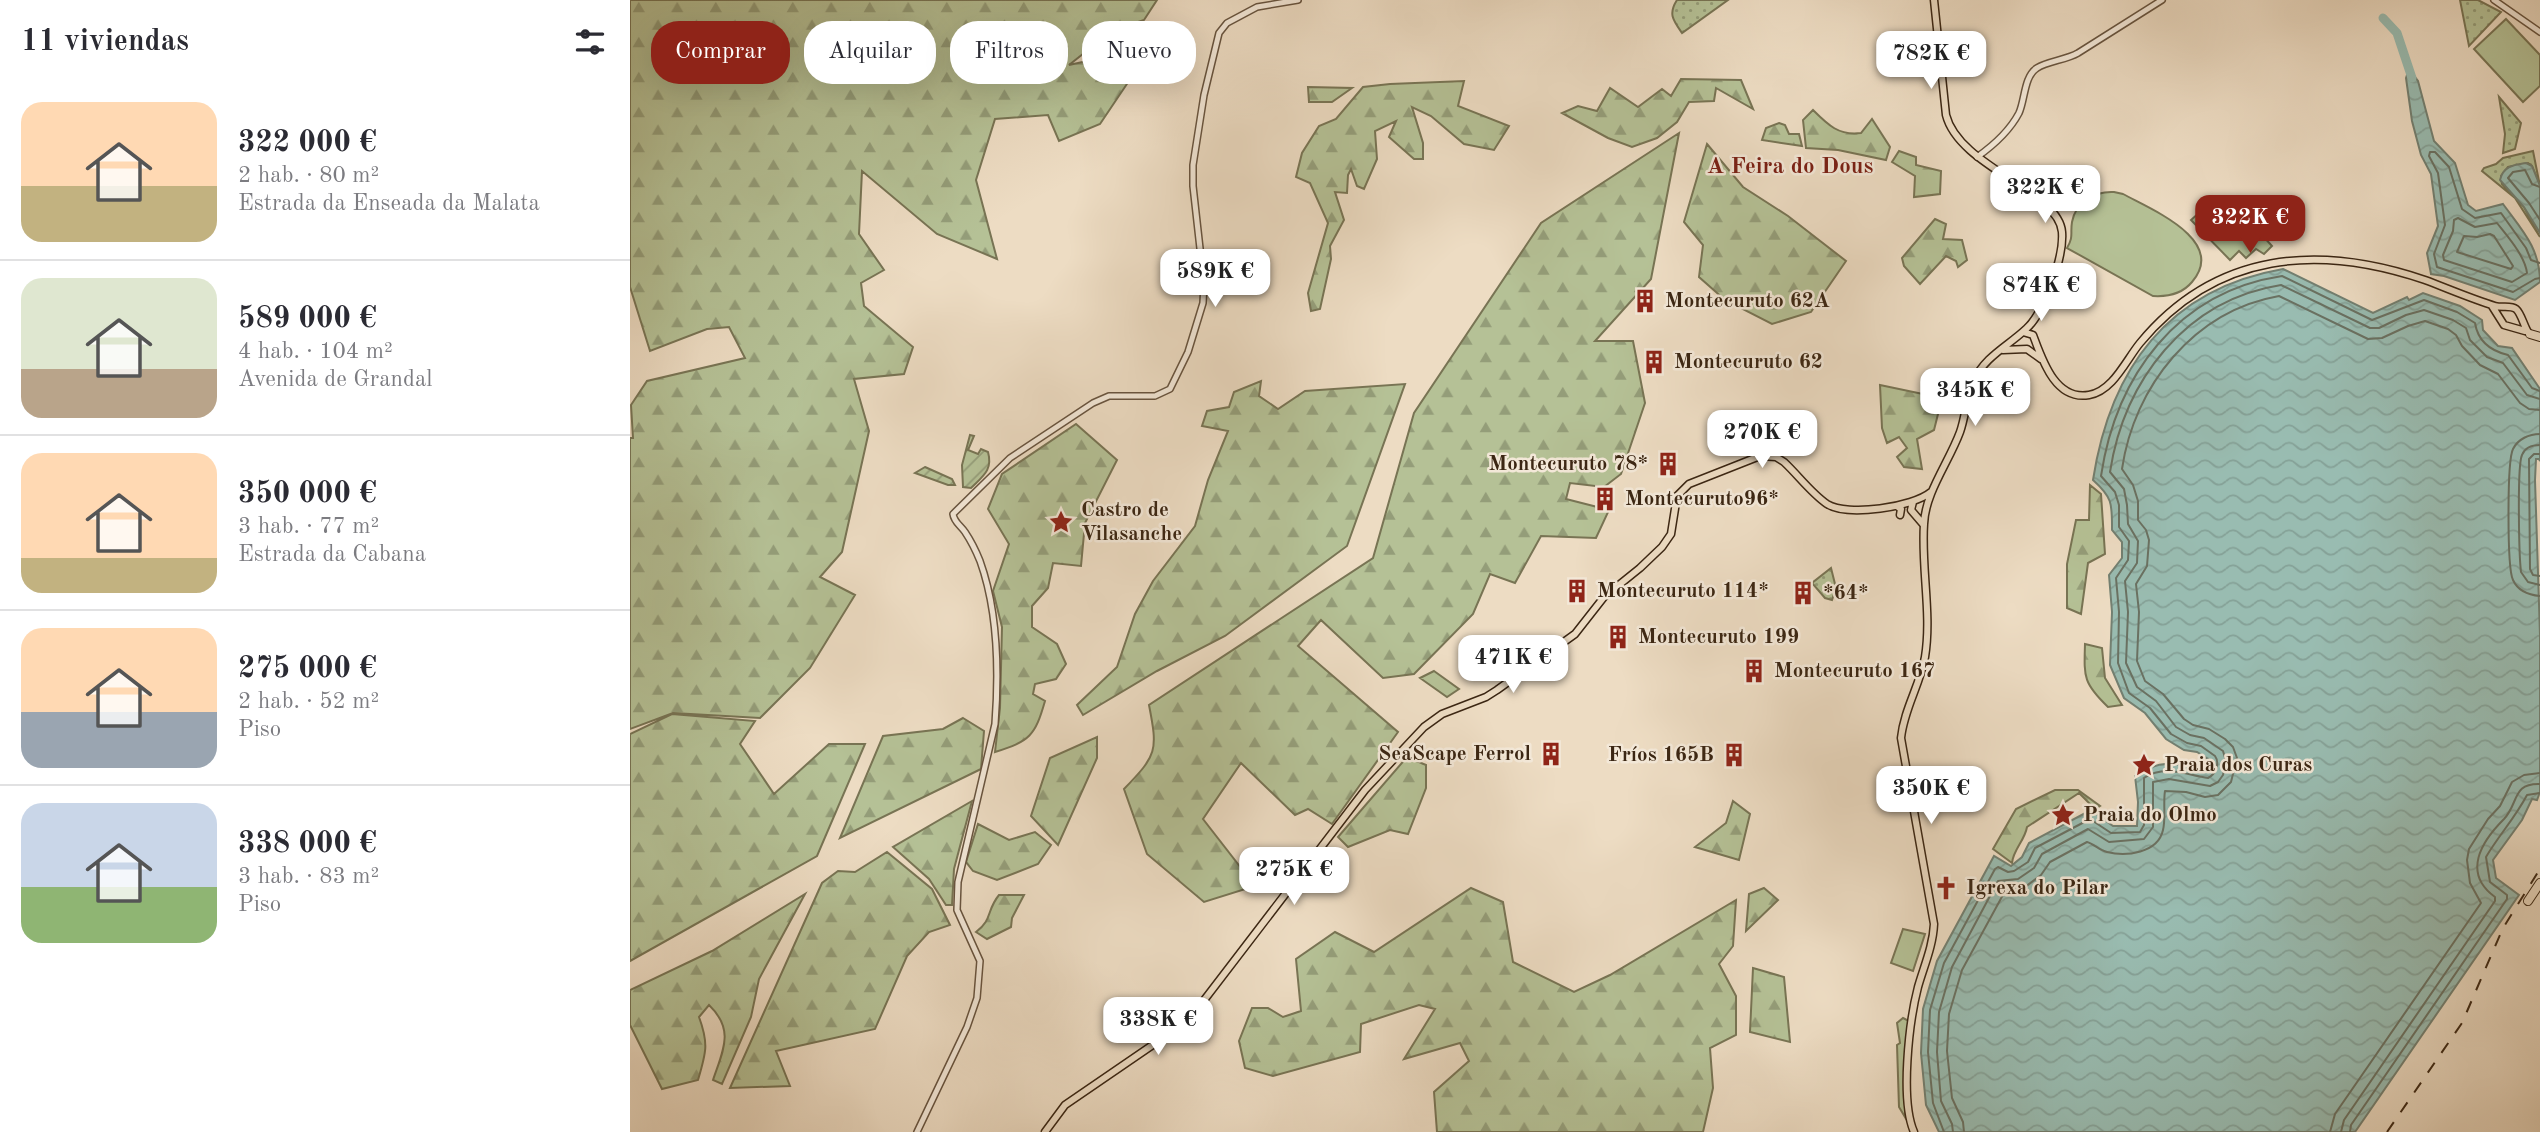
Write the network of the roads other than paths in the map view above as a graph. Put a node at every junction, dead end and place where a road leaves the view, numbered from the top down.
1 (1298, 0) edge
2 (1934, 0) edge
3 (2162, 0) edge
4 (2494, 0) edge
5 (2540, 32) edge
6 (1977, 157) junction
7 (2491, 305) junction
8 (2504, 308) junction
9 (2519, 317) junction
10 (2500, 318) junction
11 (2035, 319) junction
12 (2512, 327) junction
13 (2529, 333) junction
14 (2021, 334) junction
15 (2034, 338) junction
16 (2540, 339) edge
17 (2024, 348) junction
18 (1996, 353) junction
19 (2045, 363) junction
20 (1935, 488) junction
21 (1916, 500) junction
22 (1894, 506) junction
23 (1925, 509) junction
24 (1913, 512) junction
25 (1900, 515) dead end
26 (1923, 526) junction
27 (2540, 883) edge
28 (2528, 901) dead end
29 (917, 1132) edge
30 (1045, 1132) edge
31 (1914, 1132) edge

1 - 29 street
2 - 6 main road
3 - 6 street
4 - 5 street
6 - 11 main road
7 - 8 main road
7 - 10 main road
7 - 19 main road
8 - 9 main road
8 - 10 main road
9 - 12 main road
9 - 13 main road
10 - 12 main road
11 - 14 main road
11 - 15 main road
12 - 13 main road
13 - 16 highway
14 - 15 main road
14 - 17 main road
14 - 18 main road
15 - 17 main road
15 - 19 main road
17 - 18 main road
17 - 19 main road
18 - 20 main road
20 - 21 main road
20 - 23 main road
21 - 22 main road
21 - 23 main road
21 - 24 main road
22 - 24 main road
22 - 25 main road
22 - 30 main road
23 - 24 main road
23 - 26 main road
24 - 26 main road
26 - 31 main road
27 - 28 highway

